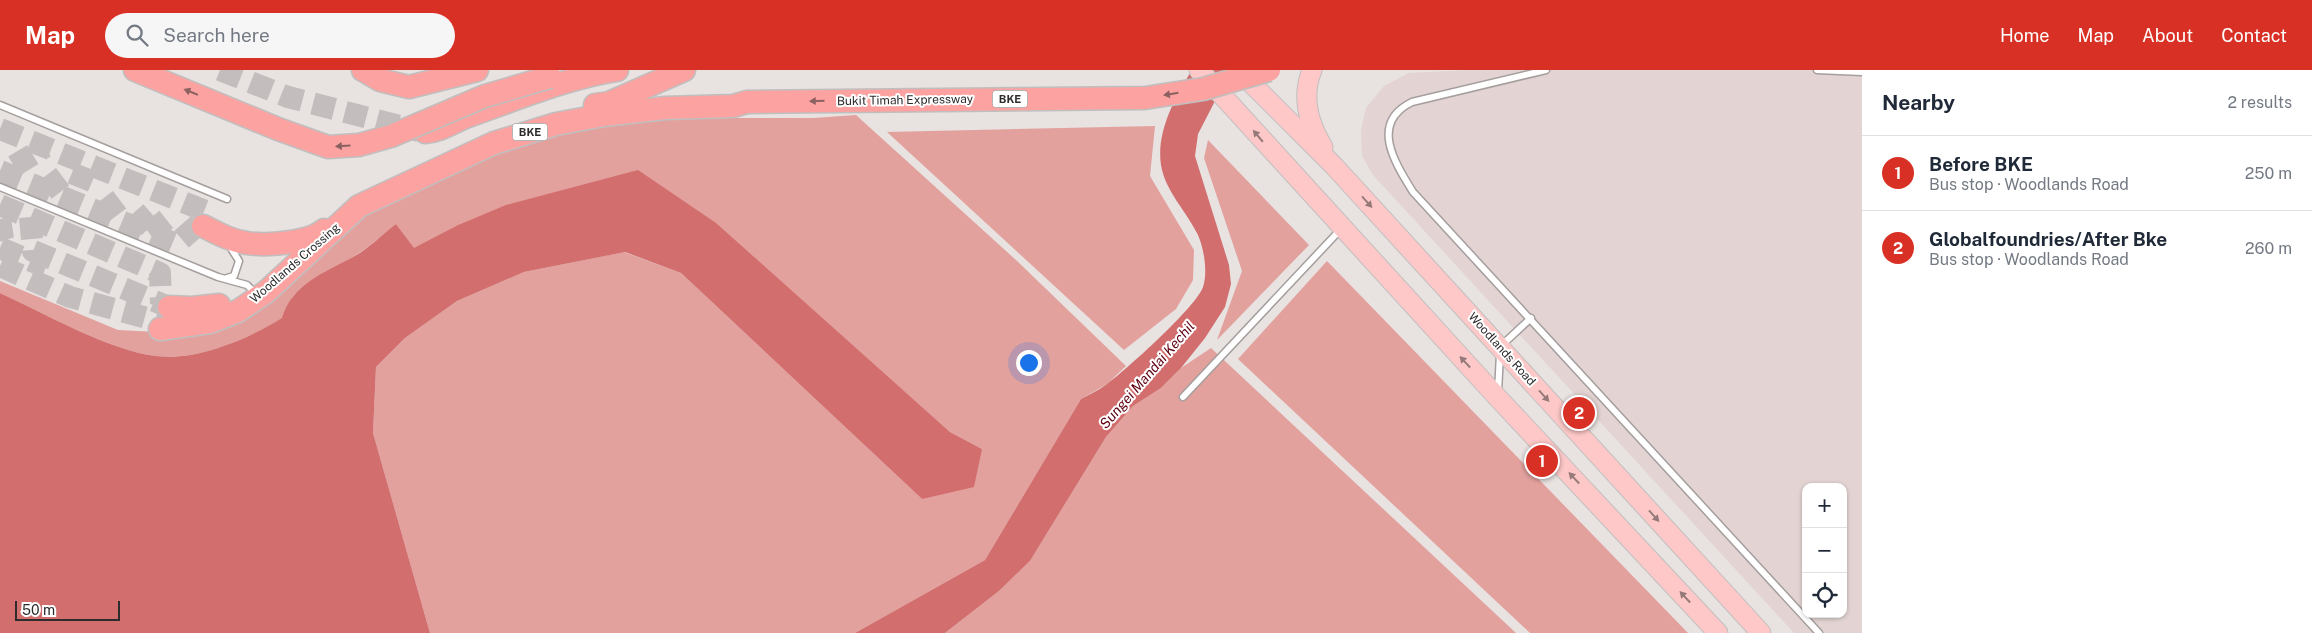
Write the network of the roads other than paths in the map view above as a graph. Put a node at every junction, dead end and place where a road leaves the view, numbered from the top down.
1 (135, 70) edge
2 (363, 70) edge
3 (477, 70) edge
4 (583, 70) edge
5 (617, 70) edge
6 (684, 70) edge
7 (1199, 70) edge
8 (1238, 70) edge
9 (1269, 70) edge
10 (1312, 70) edge
11 (1546, 70) edge
12 (1817, 70) edge
13 (1862, 72) edge
14 (610, 103) junction
15 (714, 103) junction
16 (0, 106) edge
17 (425, 132) tunnel mouth
18 (1334, 166) junction
19 (0, 187) edge
20 (227, 199) dead end
21 (359, 206) junction
22 (1342, 229) junction
23 (320, 233) junction
24 (223, 236) junction
25 (218, 278) junction
26 (254, 292) junction
27 (1531, 318) junction
28 (1500, 347) junction
29 (1183, 397) dead end
30 (1498, 398) junction
31 (1718, 633) edge
32 (1761, 633) edge
33 (1819, 633) edge

4 -> 1 highway, bridge
2 - 3 highway
5 - 17 highway
6 - 14 highway, Woodlands Crossing
22 -> 7 main road
8 - 18 main road, Woodlands Road
9 -> 15 highway, Bukit Timah Expressway / BKE, bridge
10 - 18 main road
11 - 27 lane
12 - 13 lane
14 - 15 highway, BKE
14 - 21 highway, Woodlands Crossing
15 - 21 highway, BKE
16 - 20 lane
18 -> 28 main road, Woodlands Road
19 - 25 lane
21 - 23 highway, Woodlands Crossing
21 - 26 highway, Woodlands Crossing
22 - 29 lane
30 -> 22 main road
23 - 24 highway, Woodlands Crossing
23 - 24 highway, Woodlands Crossing
23 - 26 highway, Woodlands Crossing
24 - 25 lane
25 - 26 lane
27 - 28 lane
27 - 33 lane
28 - 30 lane
28 -> 32 main road, Woodlands Road
31 -> 30 main road

